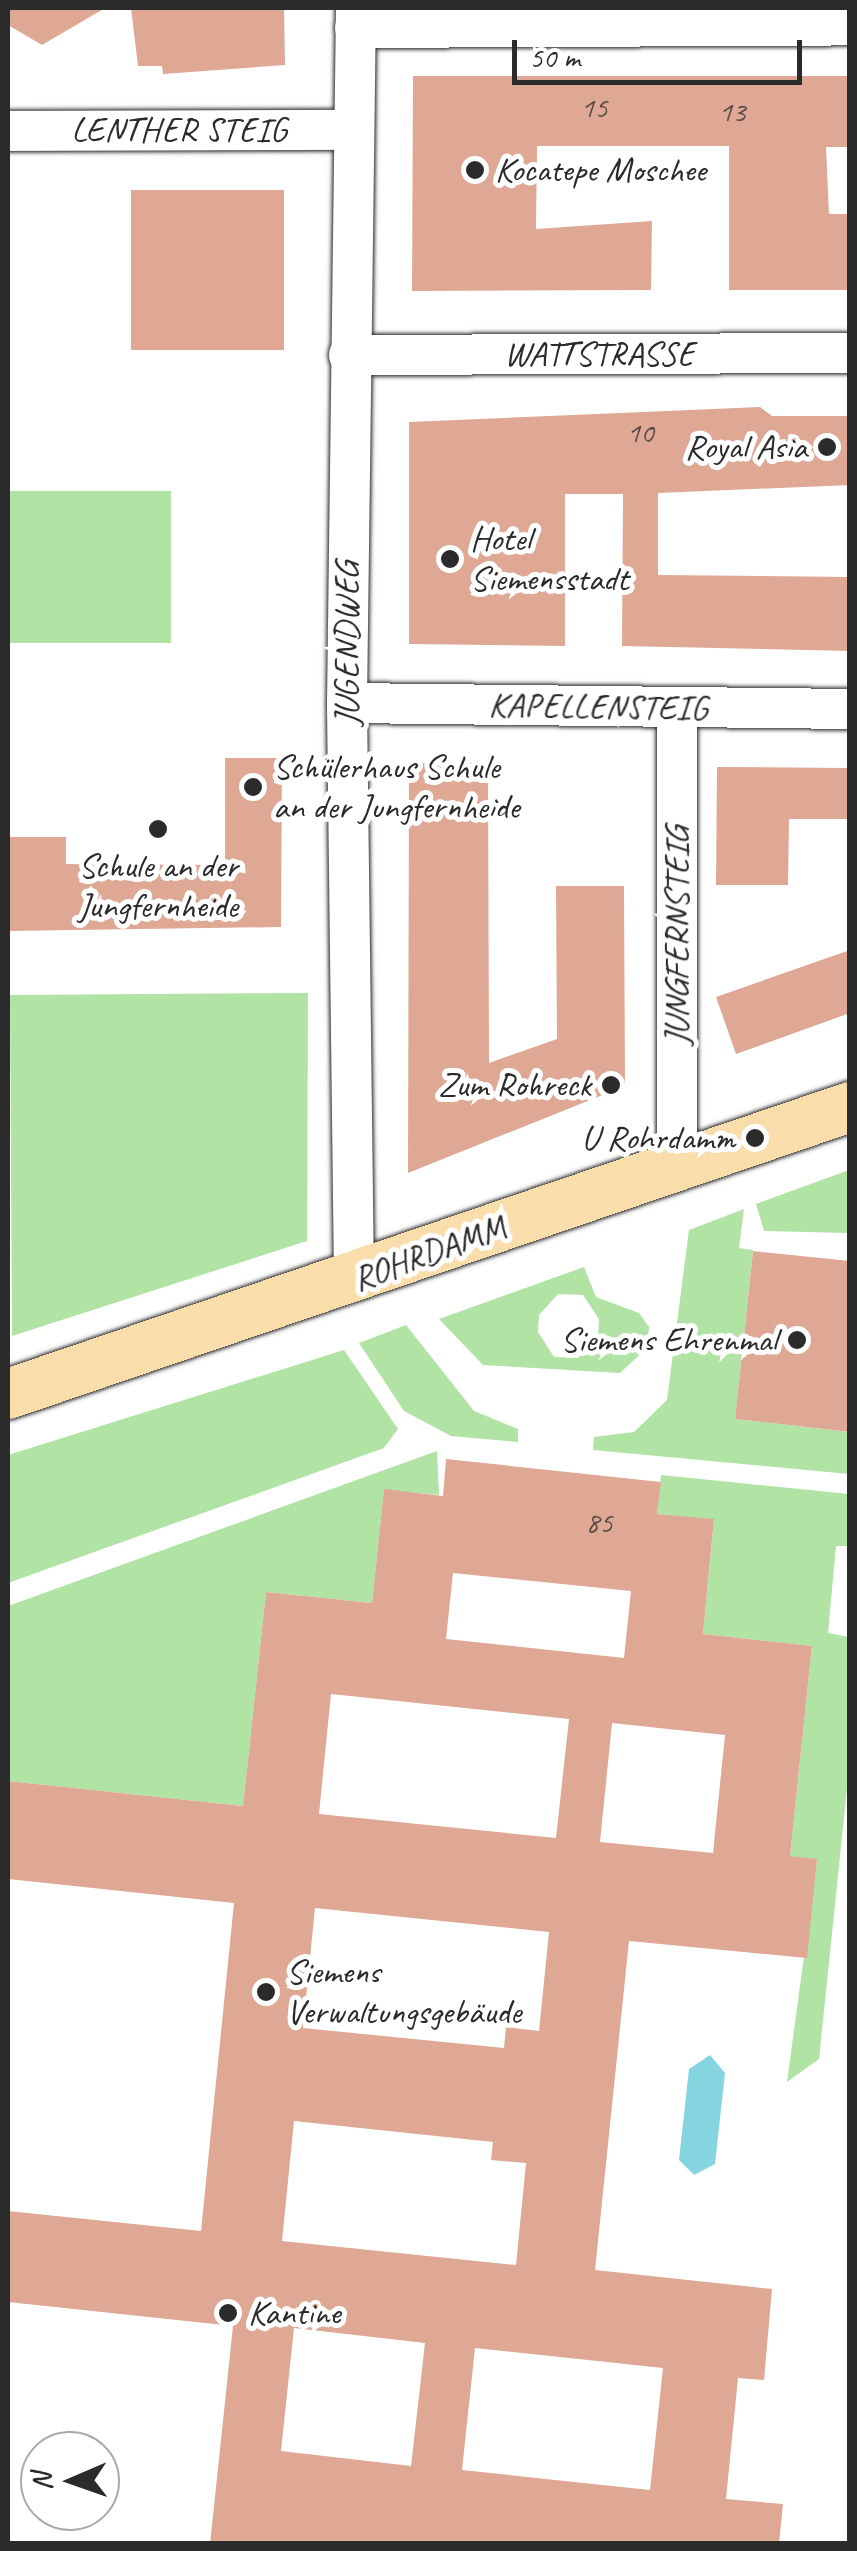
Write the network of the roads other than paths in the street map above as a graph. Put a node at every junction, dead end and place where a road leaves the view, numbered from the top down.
1 (669, 16) edge
2 (356, 18) edge
3 (850, 25) edge
4 (351, 130) junction
5 (8, 131) edge
6 (850, 353) edge
7 (349, 355) junction
8 (346, 703) junction
9 (677, 709) junction
10 (850, 710) edge
11 (850, 1107) edge
12 (676, 1164) junction
13 (354, 1280) junction
14 (8, 1394) edge

1 - 2 street
1 - 3 street
2 - 4 street, JUGENDWEG
4 - 5 street, LENTHER STEIG
4 - 7 street, JUGENDWEG
6 - 7 street, WATTSTRASSE
7 - 8 street, JUGENDWEG
8 - 9 street, KAPELLENSTEIG
8 - 13 street, JUGENDWEG
9 - 10 street, KAPELLENSTEIG
9 - 12 street, JUNGFERNSTEIG
11 - 12 main road, ROHRDAMM
12 - 13 main road, ROHRDAMM
13 - 14 main road, ROHRDAMM

